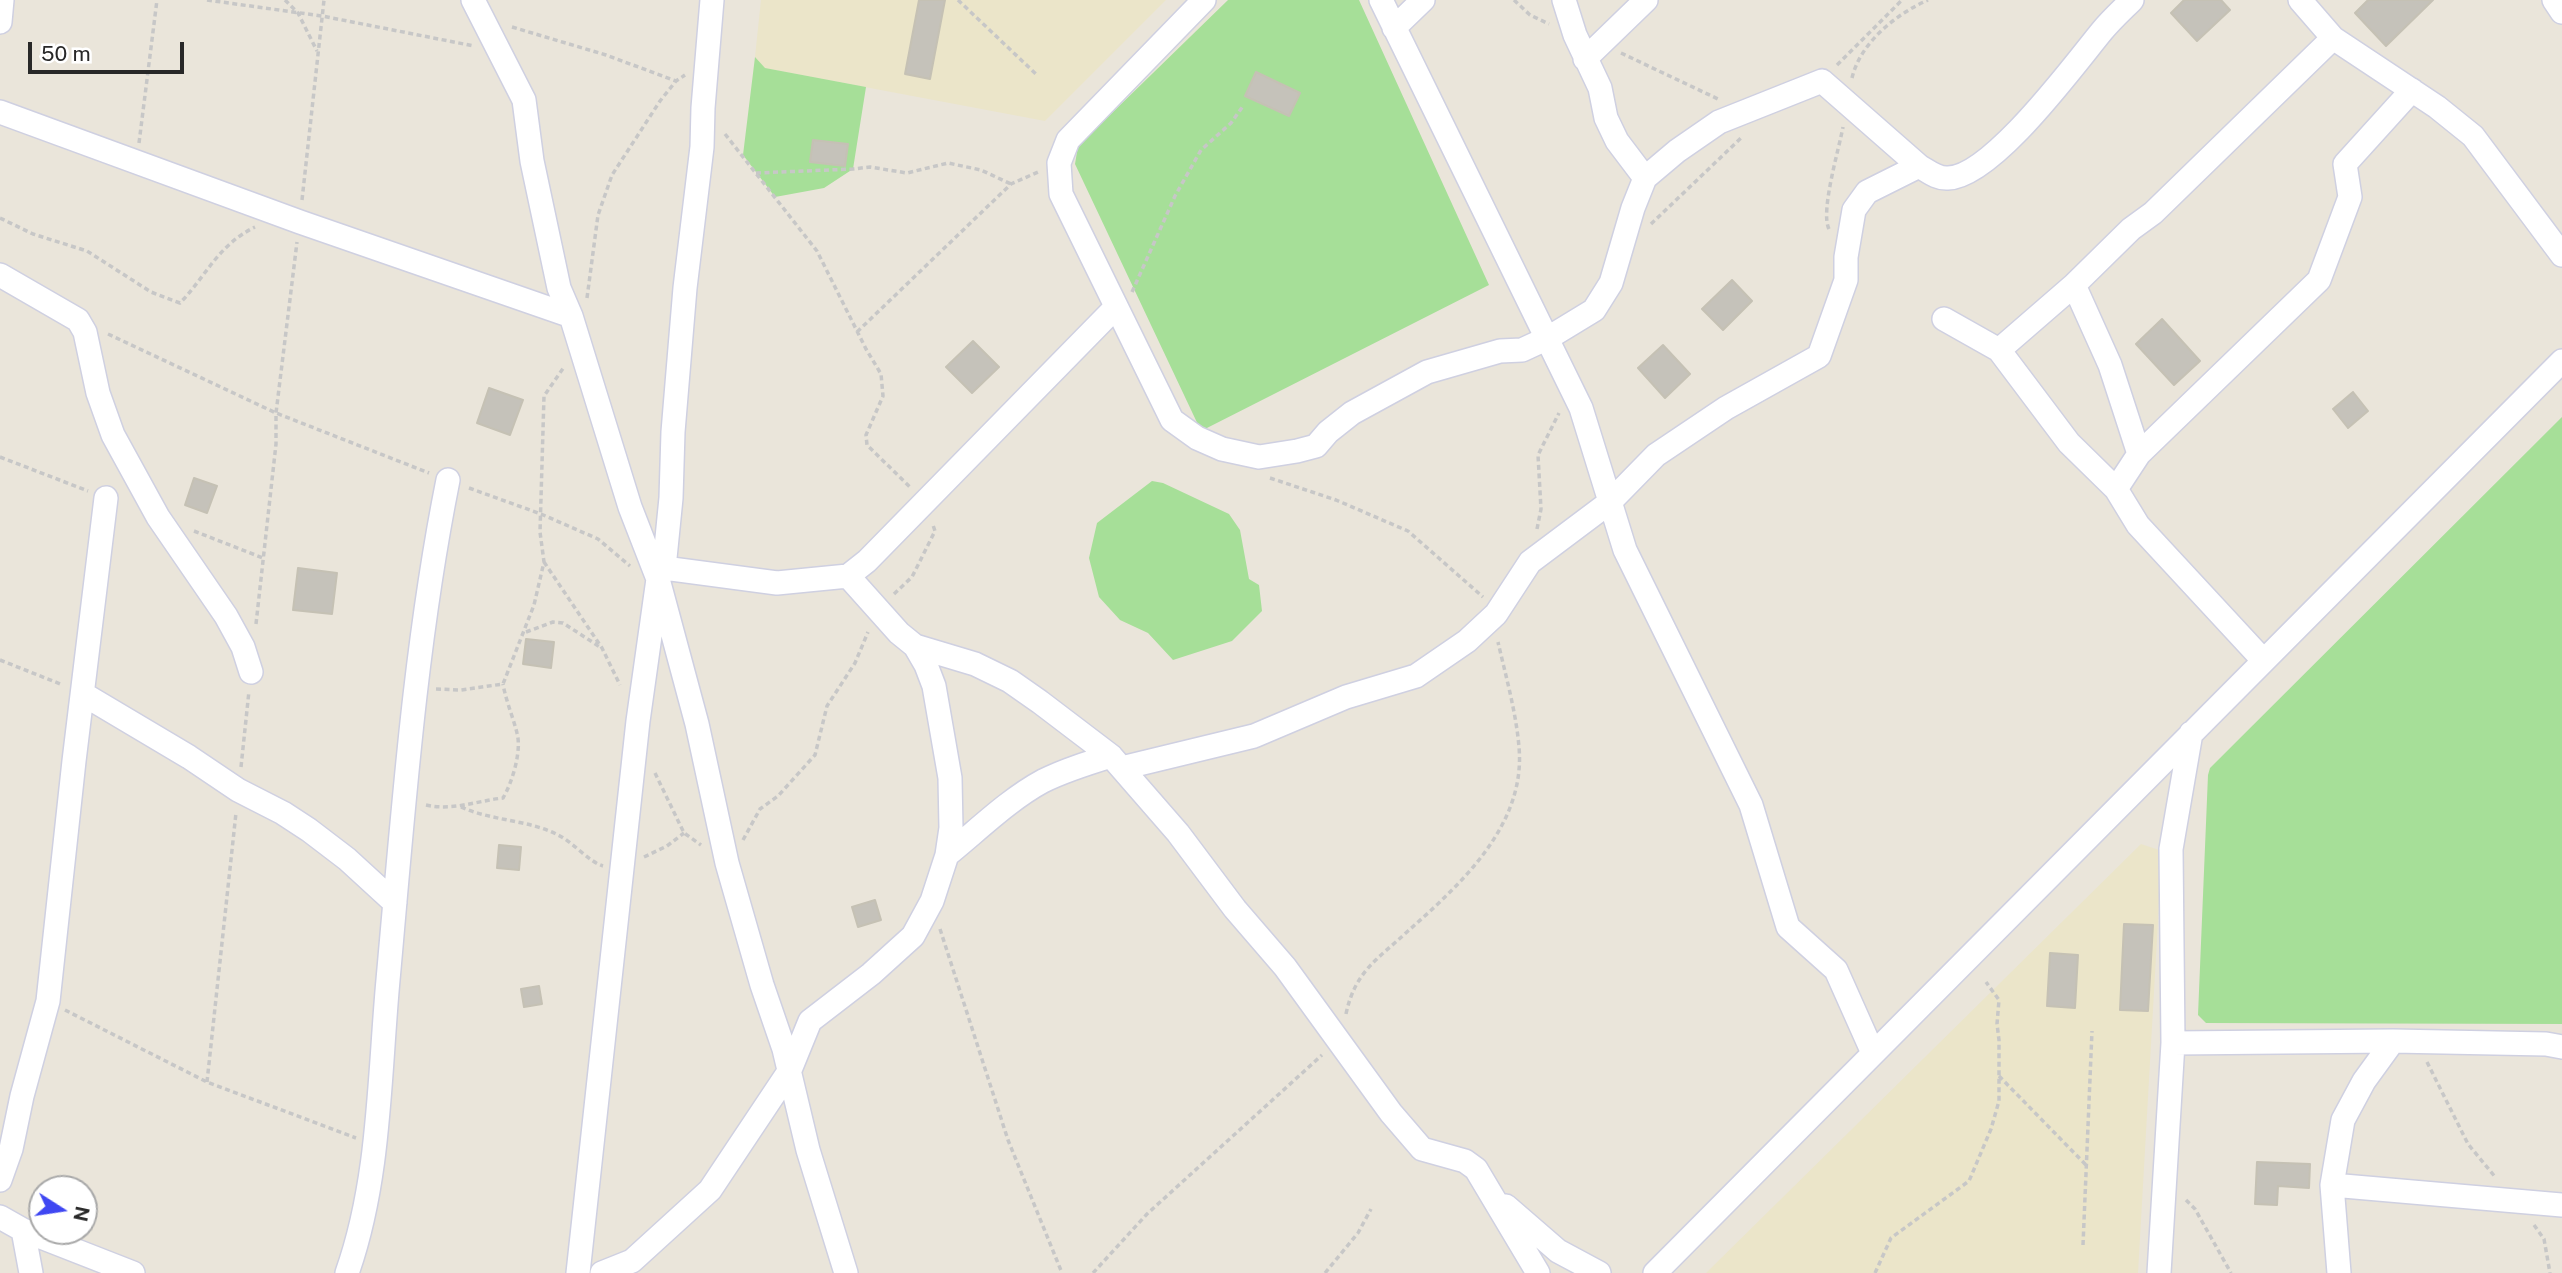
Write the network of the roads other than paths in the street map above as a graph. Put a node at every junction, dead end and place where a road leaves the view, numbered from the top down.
1 (2, 0) edge
2 (473, 0) edge
3 (712, 0) edge
4 (1204, 0) edge
5 (1381, 0) edge
6 (1423, 0) edge
7 (1564, 0) edge
8 (1646, 0) edge
9 (2132, 0) edge
10 (2300, 0) edge
11 (2554, 0) edge
12 (2562, 12) edge
13 (0, 22) edge
14 (1394, 28) junction
15 (2333, 38) junction
16 (1593, 51) junction
17 (2412, 90) junction
18 (0, 112) edge
19 (1919, 166) junction
20 (1645, 178) junction
21 (2562, 255) edge
22 (0, 275) edge
23 (2074, 285) junction
24 (1115, 308) junction
25 (571, 316) junction
26 (1944, 319) dead end
27 (1548, 338) junction
28 (1999, 350) junction
29 (2562, 361) edge
30 (2139, 454) junction
31 (448, 480) road end
32 (2116, 489) junction
33 (106, 498) dead end
34 (1610, 502) junction
35 (653, 574) junction
36 (848, 576) junction
37 (915, 646) junction
38 (2263, 660) junction
39 (251, 671) road end
40 (83, 694) junction
41 (2191, 733) junction
42 (1116, 762) junction
43 (947, 855) junction
44 (396, 903) junction
45 (2393, 1041) junction
46 (2173, 1043) junction
47 (2562, 1047) edge
48 (1873, 1053) junction
49 (790, 1070) junction
50 (0, 1180) edge
51 (2332, 1185) junction
52 (1493, 1195) junction
53 (2562, 1205) edge
54 (0, 1217) edge
55 (23, 1230) junction
56 (31, 1273) edge
57 (133, 1273) edge
58 (347, 1273) edge
59 (578, 1273) edge
60 (602, 1273) edge
61 (846, 1273) edge
62 (1538, 1273) edge
63 (1599, 1273) edge
64 (1654, 1273) edge
65 (2159, 1273) edge
66 (2339, 1273) edge

1 - 13 street
2 - 25 street
3 - 35 street
4 - 24 street
5 - 14 street
6 - 14 street
7 - 16 street
8 - 16 street
9 - 19 street
10 - 15 street
11 - 12 street
14 - 27 street
15 - 17 street
15 - 23 street
16 - 20 street
17 - 21 street
17 - 30 street
18 - 25 street
19 - 20 street
19 - 34 street
20 - 27 street
22 - 39 street
23 - 28 street
23 - 30 street
24 - 27 street
24 - 36 street
25 - 35 street
26 - 28 street
27 - 34 street
28 - 32 street
29 - 38 street
30 - 32 street
31 - 44 street
32 - 38 street
33 - 40 street
34 - 42 street
34 - 48 street
35 - 36 street
35 - 49 street
35 - 59 street
36 - 37 street
37 - 42 street
37 - 43 street
38 - 41 street
40 - 44 street
40 - 50 street
41 - 46 street
41 - 48 street
42 - 43 street
42 - 52 street
43 - 49 street
44 - 58 street
45 - 46 street
45 - 47 street
45 - 51 street
46 - 65 street
48 - 64 street
49 - 60 street
49 - 61 street
51 - 53 street
51 - 66 street
52 - 62 street
52 - 63 street
54 - 55 street
55 - 56 street
55 - 57 street

